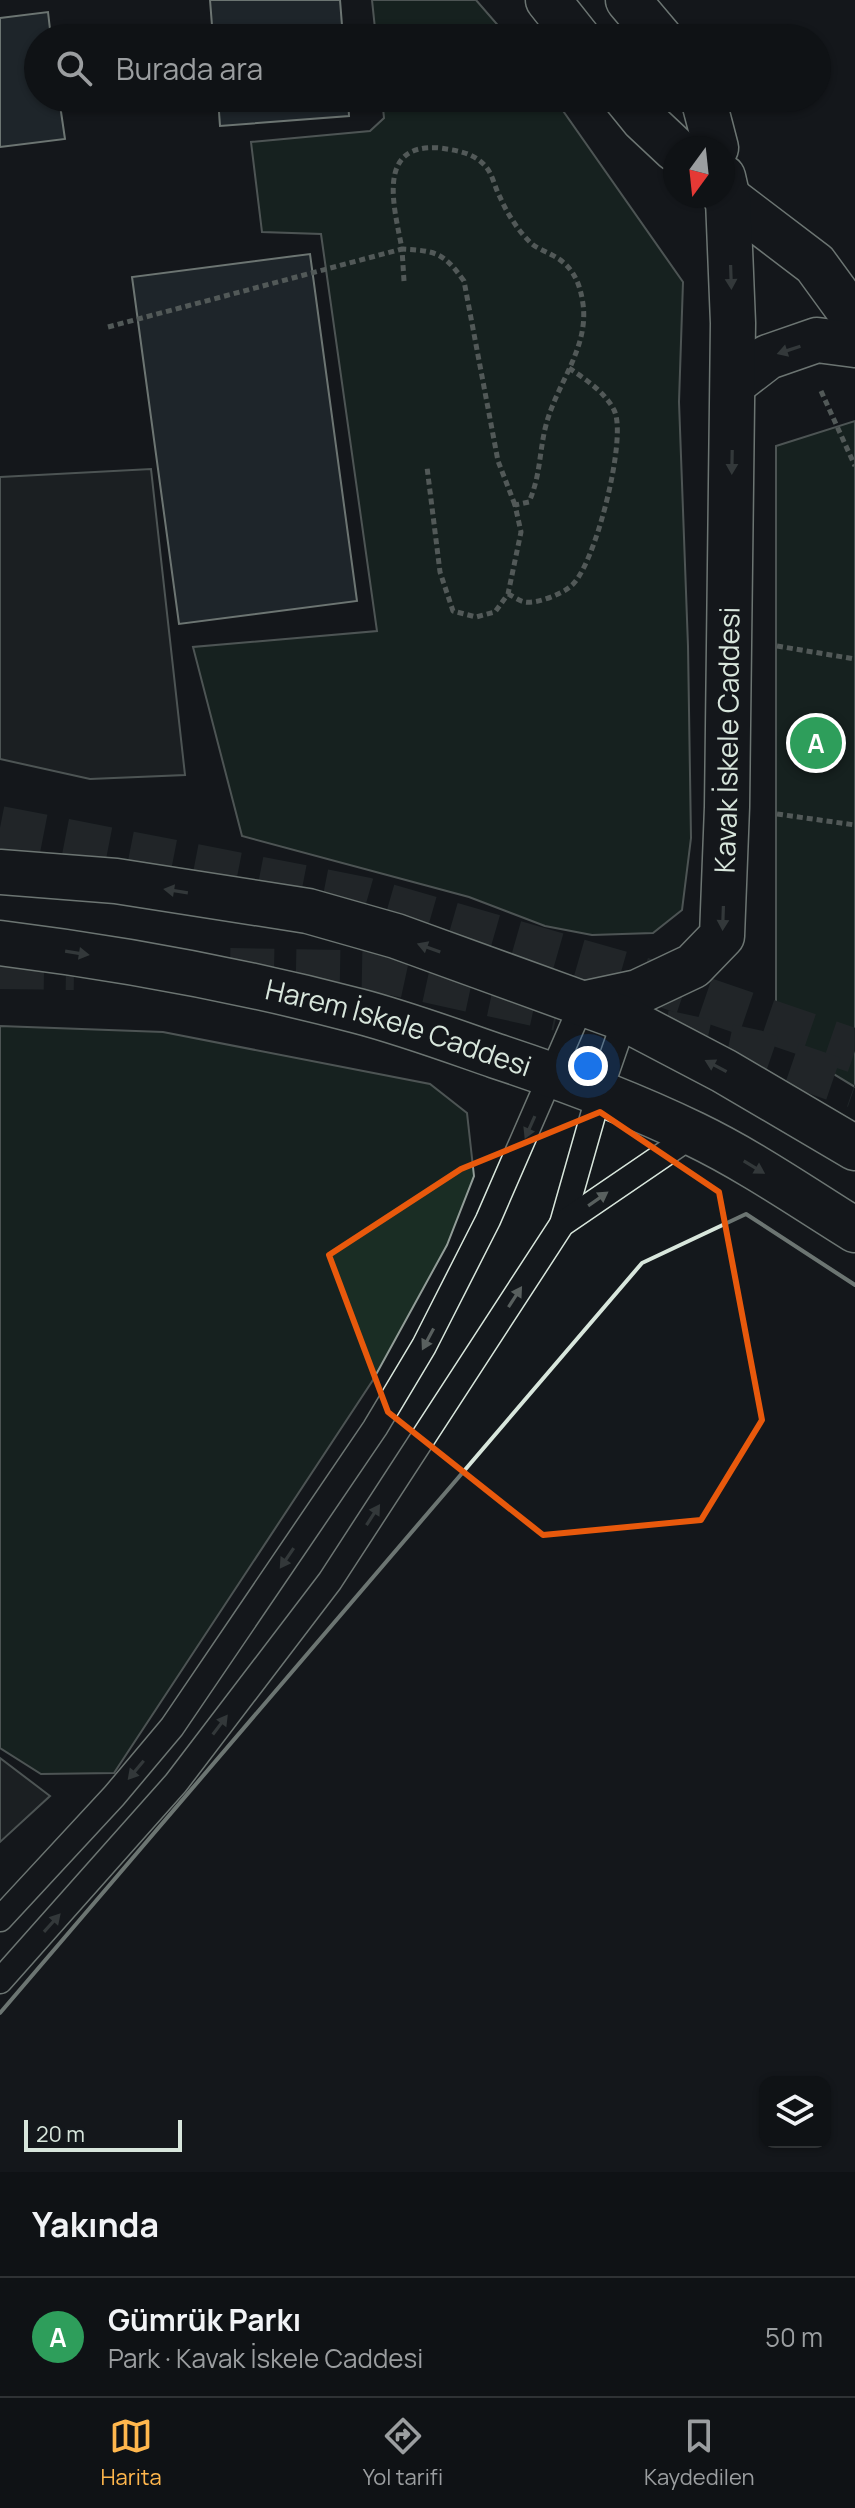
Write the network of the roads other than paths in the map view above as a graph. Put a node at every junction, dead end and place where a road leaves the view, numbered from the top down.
1 (548, 0) edge
2 (628, 0) edge
3 (567, 24) edge
4 (648, 24) edge
5 (637, 112) edge
6 (707, 112) edge
7 (713, 136) edge
8 (663, 138) edge
9 (735, 198) edge
10 (726, 208) edge
11 (855, 319) edge
12 (855, 345) edge
13 (733, 384) junction
14 (0, 872) edge
15 (0, 943) edge
16 (582, 1004) junction
17 (625, 1019) junction
18 (553, 1075) junction
19 (599, 1094) junction
20 (694, 1134) junction
21 (855, 1148) edge
22 (562, 1224) junction
23 (855, 1230) edge
24 (0, 1919) edge
25 (0, 1981) edge

1 - 3 main road
2 - 4 main road
5 - 8 main road
6 - 7 main road
9 - 11 main road
10 -> 13 main road, Kavak İskele Caddesi
12 -> 13 main road
13 -> 16 main road, Kavak İskele Caddesi
16 -> 14 main road
15 -> 18 main road, Harem İskele Caddesi
16 - 17 main road
16 - 18 lane
17 - 19 lane
21 -> 17 main road
18 - 19 main road, Harem İskele Caddesi
18 -> 24 lane
19 - 20 main road, Harem İskele Caddesi
19 - 22 lane
22 -> 20 lane
20 -> 23 main road, Harem İskele Caddesi
25 -> 22 lane

